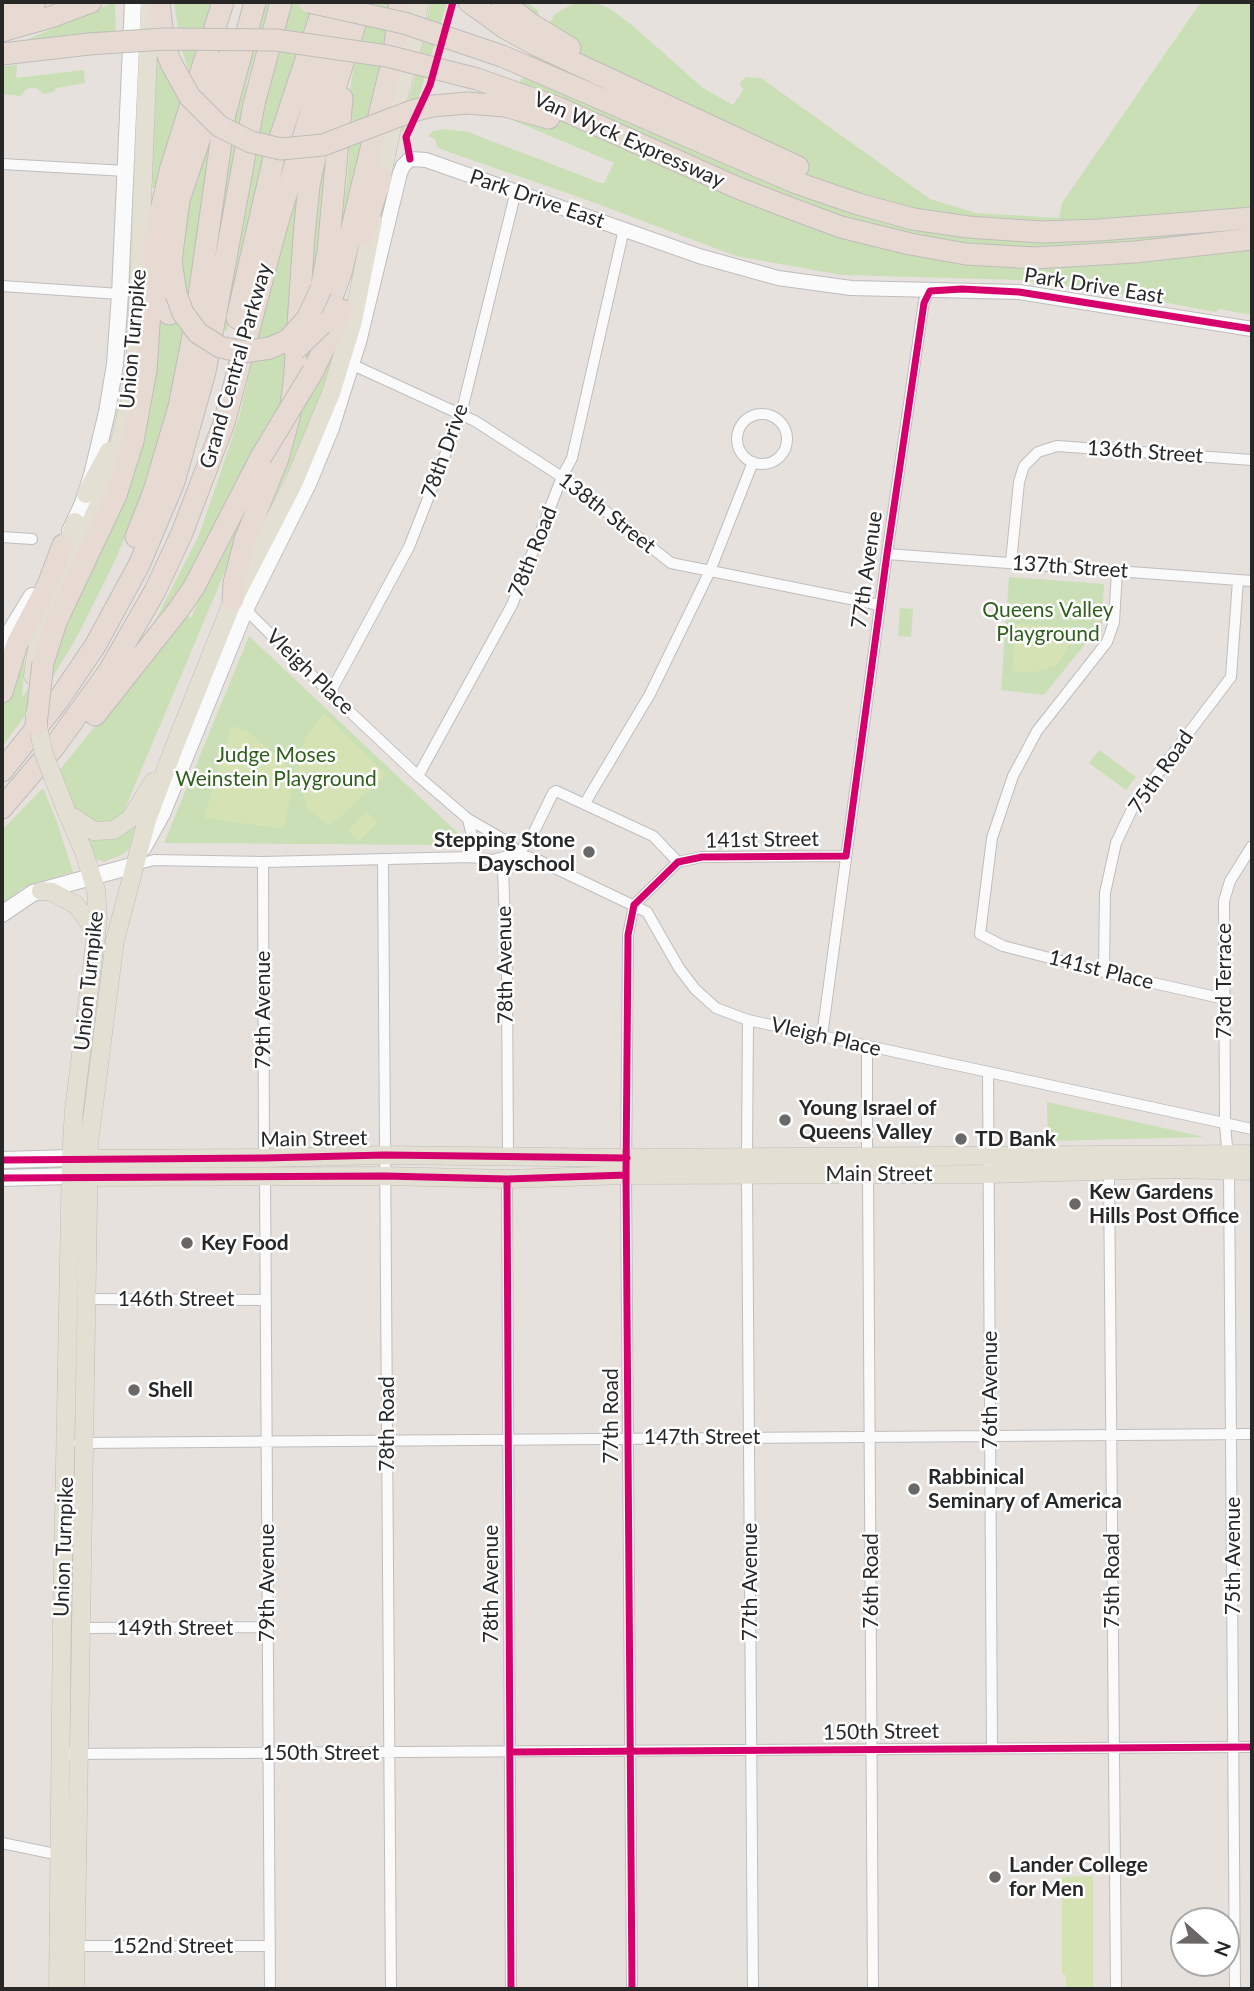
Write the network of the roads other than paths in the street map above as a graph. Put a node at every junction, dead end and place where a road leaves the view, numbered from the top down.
1 (34, 2) edge
2 (91, 2) edge
3 (223, 2) edge
4 (246, 2) edge
5 (255, 2) edge
6 (281, 2) edge
7 (309, 2) edge
8 (325, 2) edge
9 (344, 2) edge
10 (362, 2) edge
11 (400, 2) edge
12 (419, 2) edge
13 (469, 2) edge
14 (502, 2) edge
15 (149, 3) edge
16 (2, 11) edge
17 (353, 30) junction
18 (2, 31) edge
19 (526, 31) junction
20 (2, 54) edge
21 (2, 164) edge
22 (403, 166) joint
23 (126, 171) junction
24 (381, 177) junction
25 (738, 188) junction
26 (516, 191) junction
27 (161, 206) junction
28 (1252, 218) edge
29 (624, 229) junction
30 (986, 229) junction
31 (1252, 239) edge
32 (1252, 251) edge
33 (1135, 252) junction
34 (2, 286) edge
35 (930, 291) junction
36 (121, 294) junction
37 (173, 304) junction
38 (1252, 329) edge
39 (353, 365) junction
40 (132, 382) junction
41 (461, 414) junction
42 (1252, 460) edge
43 (753, 462) junction
44 (562, 477) junction
45 (86, 494) junction
46 (198, 494) junction
47 (75, 522) junction
48 (2, 537) edge
49 (32, 539) dead end
50 (63, 545) junction
51 (887, 554) junction
52 (1011, 562) junction
53 (710, 571) junction
54 (1117, 571) junction
55 (1238, 580) junction
56 (1252, 582) edge
57 (240, 605) junction
58 (880, 605) junction
59 (39, 636) junction
60 (2, 645) edge
61 (2, 692) edge
62 (330, 693) junction
63 (37, 725) junction
64 (173, 750) junction
65 (2, 759) edge
66 (2, 771) edge
67 (418, 776) junction
68 (556, 791) joint
69 (586, 803) junction
70 (2, 808) edge
71 (67, 813) junction
72 (468, 819) junction
73 (1252, 846) edge
74 (517, 854) junction
75 (846, 856) junction
76 (471, 858) junction
77 (383, 859) junction
78 (262, 862) junction
79 (678, 862) junction
80 (135, 864) junction
81 (92, 877) junction
82 (41, 891) junction
83 (98, 904) junction
84 (634, 905) junction
85 (123, 909) junction
86 (2, 914) edge
87 (96, 937) junction
88 (1104, 972) junction
89 (1224, 999) junction
90 (748, 1020) junction
91 (822, 1036) junction
92 (867, 1046) junction
93 (988, 1073) junction
94 (1225, 1124) junction
95 (1252, 1129) edge
96 (989, 1154) junction
97 (1252, 1154) edge
98 (385, 1155) junction
99 (508, 1156) junction
100 (747, 1156) junction
101 (264, 1158) junction
102 (2, 1160) edge
103 (1228, 1161) junction
104 (868, 1164) junction
105 (71, 1167) junction
106 (627, 1167) junction
107 (90, 1168) junction
108 (1252, 1171) edge
109 (1109, 1172) junction
110 (989, 1174) junction
111 (747, 1175) junction
112 (385, 1176) junction
113 (265, 1177) junction
114 (2, 1178) edge
115 (507, 1179) junction
116 (87, 1299) junction
117 (265, 1300) junction
118 (1232, 1434) junction
119 (1252, 1434) edge
120 (1111, 1435) junction
121 (870, 1436) junction
122 (990, 1436) junction
123 (749, 1437) junction
124 (508, 1438) junction
125 (629, 1438) junction
126 (387, 1439) junction
127 (266, 1440) junction
128 (76, 1443) junction
129 (267, 1627) junction
130 (82, 1628) junction
131 (1234, 1747) junction
132 (1252, 1747) edge
133 (992, 1748) junction
134 (1113, 1748) junction
135 (751, 1750) junction
136 (872, 1750) junction
137 (630, 1751) junction
138 (389, 1752) junction
139 (510, 1752) junction
140 (268, 1753) junction
141 (61, 1754) junction
142 (80, 1754) junction
143 (2, 1843) edge
144 (60, 1854) junction
145 (76, 1946) junction
146 (270, 1946) junction
147 (58, 1989) edge
148 (75, 1989) edge
149 (270, 1989) edge
150 (391, 1989) edge
151 (511, 1989) edge
152 (632, 1989) edge
153 (752, 1989) edge
154 (873, 1989) edge
155 (1116, 1989) edge
156 (1236, 1989) edge

1 - 16 highway
2 - 18 highway
3 - 27 highway
4 - 37 highway
5 - 65 highway
6 - 66 highway, Grand Central Parkway
7 - 30 highway, Van Wyck Expressway, bridge
8 - 46 highway
9 - 46 highway, Grand Central Parkway
10 - 17 highway
11 - 37 highway, bridge
12 - 24 main road, Union Turnpike
13 - 19 highway
14 - 19 highway
15 - 23 main road, Union Turnpike
15 - 25 highway, bridge
15 - 40 main road, Union Turnpike
17 - 37 highway, bridge
17 - 57 highway
19 - 30 highway
20 - 25 highway, Van Wyck Expressway, bridge
21 - 23 street
22 - 26 street, Park Drive East
22 - 39 street, Union Turnpike
23 - 36 main road, Union Turnpike
24 - 57 main road, Union Turnpike
24 - 70 highway, bridge
25 - 33 highway, Van Wyck Expressway
26 - 29 street, Park Drive East
26 - 41 street, 78th Drive
27 - 37 highway
27 - 63 highway, bridge
28 - 30 highway, Van Wyck Expressway
29 - 35 street, Park Drive East
29 - 44 street, 78th Road
31 - 33 highway, Van Wyck Expressway
32 - 33 highway
34 - 36 street
35 - 38 street, Park Drive East
35 - 51 street, 77th Avenue
36 - 45 main road, Union Turnpike
39 - 41 street, 138th Street
39 - 57 street, Union Turnpike
40 - 45 main road
40 - 59 main road, Union Turnpike
41 - 44 street, 138th Street
41 - 62 street, 78th Drive
42 - 52 street, 136th Street
43 - 43 street
43 - 53 street
44 - 53 street, 138th Street
44 - 67 street, 78th Road
45 - 47 main road, Union Turnpike
46 - 70 highway, Grand Central Parkway
47 - 50 main road
47 - 59 main road
48 - 49 street
50 - 60 main road
50 - 61 highway
51 - 52 street, 137th Street
51 - 58 street, 77th Avenue
52 - 54 street, 137th Street
53 - 58 street, 138th Street
53 - 69 street
54 - 55 street, 137th Street
54 - 88 street, 141st Place
55 - 56 street, 137th Street
55 - 88 street, 75th Road
57 - 62 street, Vleigh Place
57 - 64 main road, Union Turnpike
57 - 80 street, Union Turnpike
58 - 75 street, 77th Avenue
59 - 63 main road, Union Turnpike, bridge
62 - 67 street, Vleigh Place
63 - 71 main road, Union Turnpike, bridge
64 - 71 main road
64 - 80 main road, Union Turnpike
67 - 72 street, Vleigh Place
68 - 69 street, 141st Street
68 - 74 street, 78th Avenue
69 - 79 street, 141st Street
71 - 81 main road, Union Turnpike
72 - 74 street, Vleigh Place
72 - 76 street
73 - 89 street, 73rd Terrace
74 - 76 street
74 - 84 street, Vleigh Place
74 - 99 street, 78th Avenue
75 - 79 street, 141st Street
75 - 91 street, 77th Avenue
76 - 77 street
77 - 78 street
77 - 98 street, 78th Road
78 - 80 street
78 - 101 street, 79th Avenue
79 - 84 street
80 - 81 main road
80 - 85 main road, Union Turnpike
81 - 82 main road
81 - 83 main road, Union Turnpike
82 - 86 main road
82 - 87 main road
83 - 85 main road
83 - 87 main road, Union Turnpike
84 - 90 street, Vleigh Place
84 - 106 street, 77th Road
85 - 107 main road, Union Turnpike
87 - 105 main road, Union Turnpike
88 - 89 street, 141st Place
89 - 94 street, 73rd Terrace
90 - 91 street, Vleigh Place
90 - 100 street
91 - 92 street, Vleigh Place
92 - 93 street, Vleigh Place
92 - 104 street, 76th Road
93 - 94 street, Vleigh Place
93 - 96 street, 76th Avenue
94 - 95 street, Vleigh Place
94 - 103 street, 75th Avenue
96 - 103 main road, Main Street
96 - 104 main road, Main Street
96 - 110 street, 76th Avenue
97 - 103 main road, Main Street
98 - 99 main road, Main Street
98 - 101 main road, Main Street
98 - 112 street, 78th Road
99 - 106 main road, Main Street
100 - 104 main road, Main Street
100 - 106 main road, Main Street
101 - 107 main road, Main Street
102 - 105 main road, Main Street
103 - 108 main road, Main Street
103 - 109 main road, Main Street
103 - 118 street, 75th Avenue
104 - 110 main road, Main Street
104 - 111 main road, Main Street
104 - 121 street, 76th Road
105 - 107 main road, Main Street
105 - 114 main road, Main Street
105 - 128 main road, Union Turnpike
106 - 111 main road, Main Street
106 - 115 main road, Main Street
106 - 125 street, 77th Road
107 - 113 main road, Main Street
107 - 116 main road, Union Turnpike
109 - 110 main road, Main Street
109 - 120 street, 75th Road
110 - 122 street, 76th Avenue
111 - 123 street, 77th Avenue
112 - 113 main road, Main Street
112 - 115 main road, Main Street
112 - 126 street, 78th Road
113 - 117 street, 79th Avenue
115 - 124 street, 78th Avenue
116 - 117 street, 146th Street
116 - 128 main road, Union Turnpike
117 - 127 street, 79th Avenue
118 - 119 street, 147th Street
118 - 120 street, 147th Street
118 - 131 street, 75th Avenue
120 - 122 street, 147th Street
120 - 134 street, 75th Road
121 - 122 street, 147th Street
121 - 123 street, 147th Street
121 - 136 street, 76th Road
122 - 133 street, 76th Avenue
123 - 125 street, 147th Street
123 - 135 street, 77th Avenue
124 - 125 street, 147th Street
124 - 126 street, 147th Street
124 - 139 street, 78th Avenue
125 - 137 street, 77th Road
126 - 127 street, 147th Street
126 - 138 street, 78th Road
127 - 128 street, 147th Street
127 - 129 street, 79th Avenue
128 - 130 main road, Union Turnpike
128 - 141 main road, Union Turnpike
129 - 130 street, 149th Street
129 - 140 street, 79th Avenue
130 - 142 main road, Union Turnpike
131 - 132 street, 150th Street
131 - 134 street, 150th Street
131 - 156 street, 75th Avenue
133 - 134 street, 150th Street
133 - 136 street, 150th Street
134 - 155 street, 75th Road
135 - 136 street, 150th Street
135 - 137 street, 150th Street
135 - 153 street, 77th Avenue
136 - 154 street, 76th Road
137 - 139 street, 150th Street
137 - 152 street, 77th Road
138 - 139 street, 150th Street
138 - 140 street, 150th Street
138 - 150 street, 78th Road
139 - 151 street, 78th Avenue
140 - 142 street, 150th Street
140 - 146 street, 79th Avenue
141 - 142 street, 150th Street
141 - 144 main road, Union Turnpike
142 - 145 main road, Union Turnpike
143 - 144 street
144 - 147 main road, Union Turnpike
145 - 146 street, 152nd Street
145 - 148 main road, Union Turnpike
146 - 149 street, 79th Avenue

